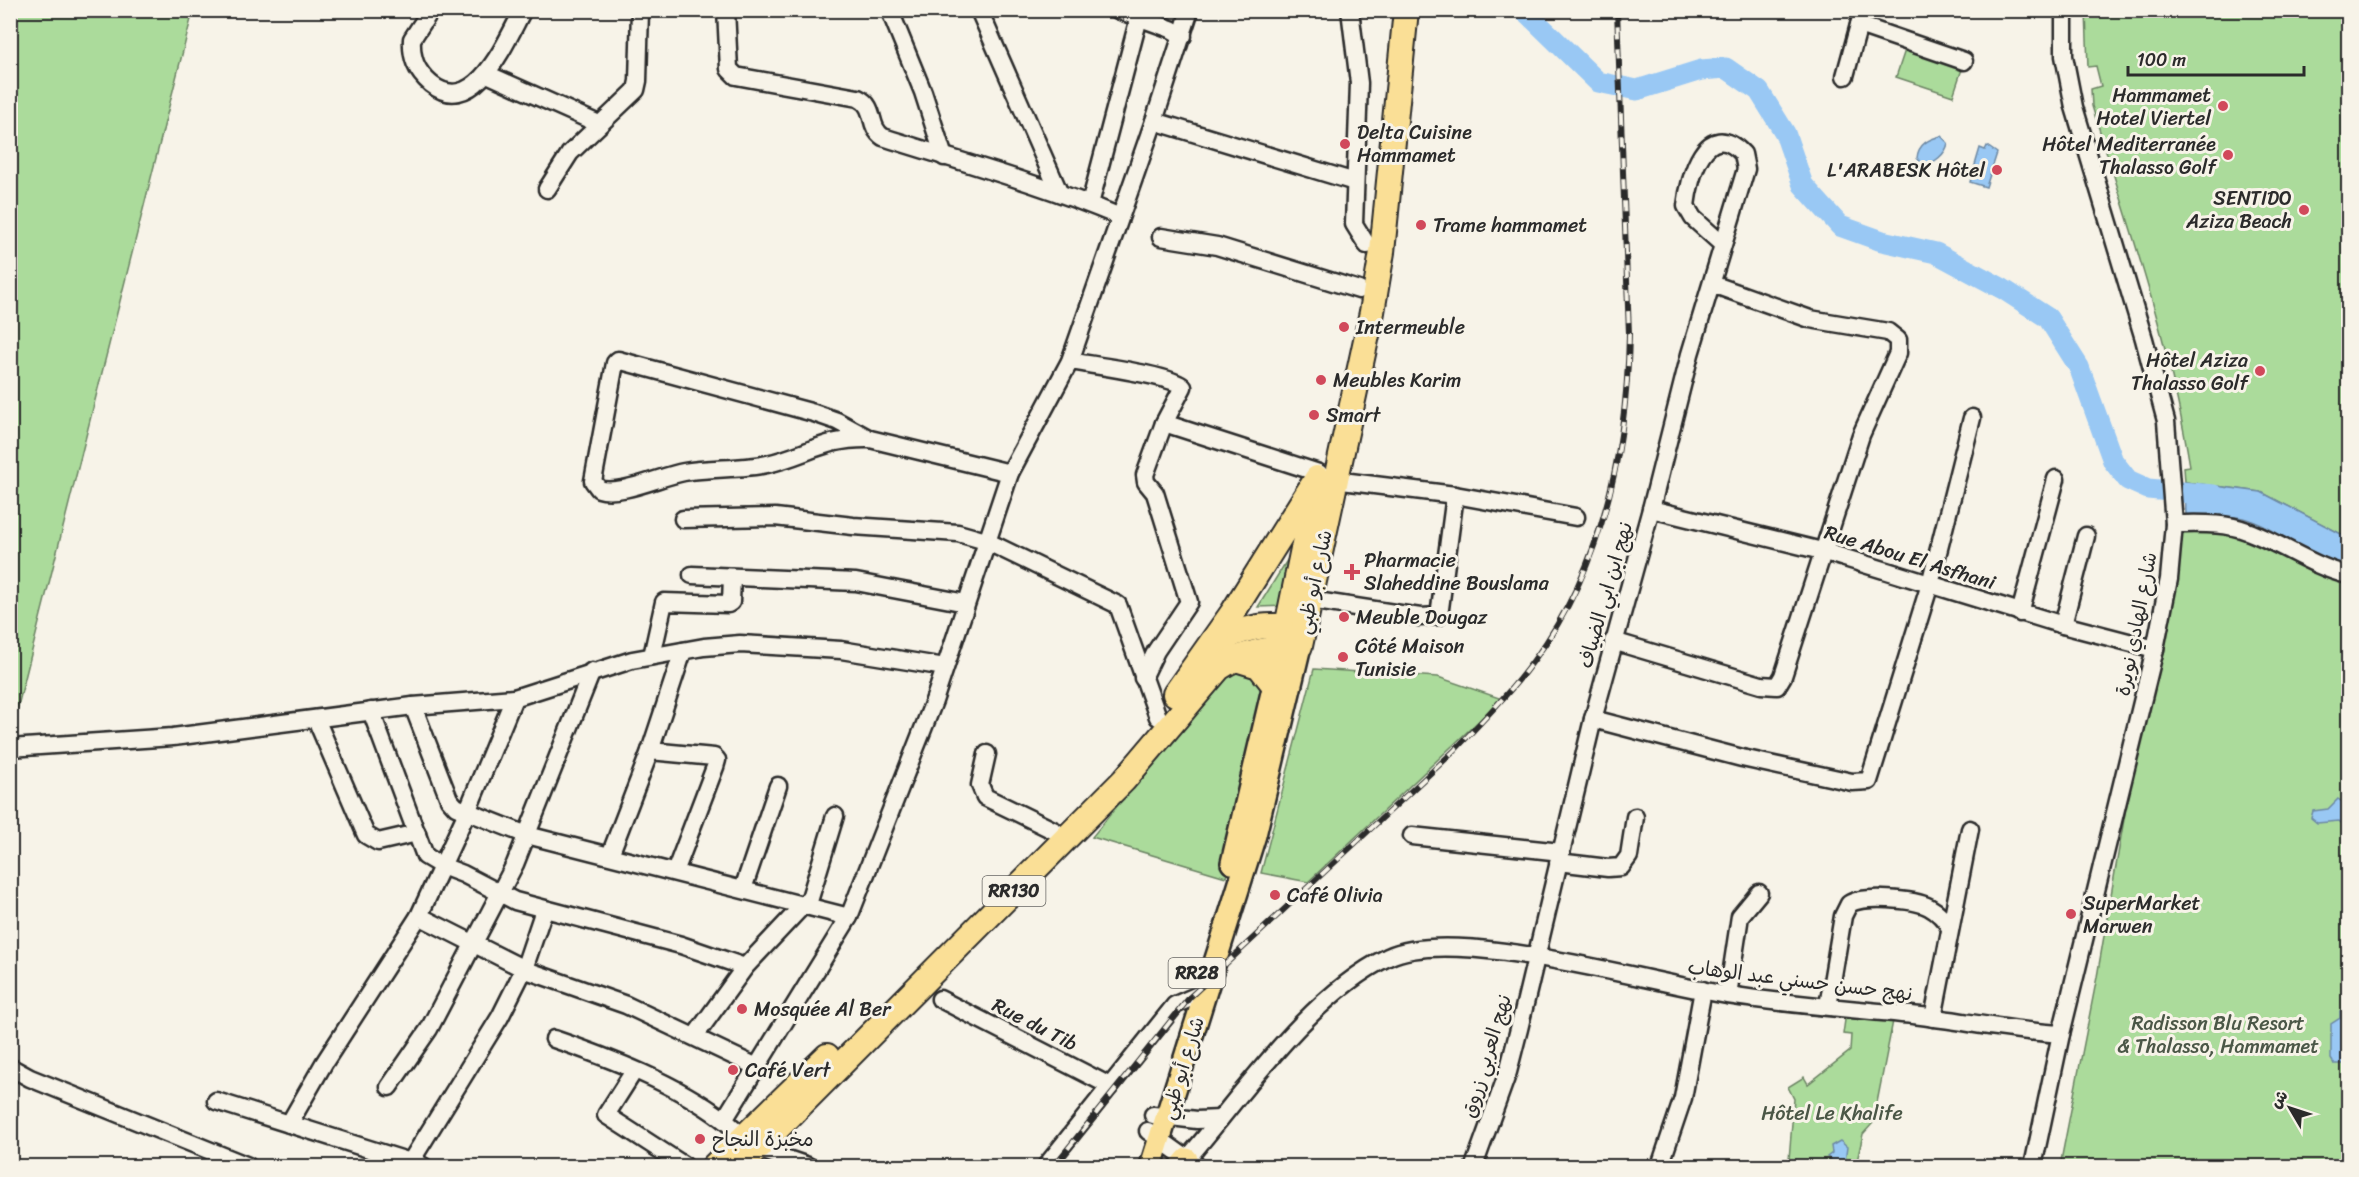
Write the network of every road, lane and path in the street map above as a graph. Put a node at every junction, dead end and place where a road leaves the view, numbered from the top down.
1 (431, 10) edge
2 (523, 10) edge
3 (640, 10) edge
4 (726, 10) edge
5 (979, 10) edge
6 (1118, 10) edge
7 (1190, 10) edge
8 (1350, 10) edge
9 (1391, 10) edge
10 (1406, 10) edge
11 (2064, 10) edge
12 (886, 11) edge
13 (1140, 15) edge
14 (1861, 18) edge
15 (1183, 36) junction
16 (1964, 61) dead end
17 (487, 74) junction
18 (1845, 76) dead end
19 (1154, 121) junction
20 (599, 124) junction
21 (944, 157) junction
22 (1354, 182) junction
23 (547, 189) dead end
24 (1059, 192) junction
25 (1090, 204) junction
26 (1118, 216) junction
27 (1161, 237) dead end
28 (1367, 245) junction
29 (1723, 245) junction
30 (1712, 284) junction
31 (1359, 290) junction
32 (1070, 361) junction
33 (1972, 418) dead end
34 (1164, 423) junction
35 (870, 440) junction
36 (1010, 473) junction
37 (1323, 477) junction
38 (2056, 479) dead end
39 (1455, 495) junction
40 (1651, 509) junction
41 (1576, 517) dead end
42 (683, 519) dead end
43 (2174, 520) junction
44 (2086, 536) dead end
45 (986, 542) junction
46 (1822, 551) junction
47 (692, 575) dead end
48 (2349, 575) edge
49 (732, 577) junction
50 (1930, 584) junction
51 (1311, 600) junction
52 (966, 603) junction
53 (2020, 612) junction
54 (2063, 625) junction
55 (1294, 636) junction
56 (1613, 641) junction
57 (2155, 649) junction
58 (683, 651) junction
59 (1205, 654) junction
60 (652, 656) junction
61 (1233, 658) junction
62 (945, 667) junction
63 (592, 671) junction
64 (1143, 678) junction
65 (1274, 685) junction
66 (514, 698) junction
67 (413, 706) junction
68 (371, 711) junction
69 (1158, 717) junction
70 (1593, 719) junction
71 (316, 720) junction
72 (10, 748) edge
73 (650, 751) junction
74 (987, 754) dead end
75 (778, 786) dead end
76 (467, 812) junction
77 (835, 816) dead end
78 (1635, 817) dead end
79 (1970, 829) dead end
80 (1055, 831) junction
81 (417, 833) junction
82 (527, 835) junction
83 (1412, 836) dead end
84 (610, 855) junction
85 (1560, 857) junction
86 (442, 866) junction
87 (675, 872) junction
88 (743, 889) junction
89 (1759, 893) dead end
90 (500, 894) junction
91 (804, 905) junction
92 (544, 910) junction
93 (419, 916) junction
94 (849, 917) junction
95 (1950, 928) junction
96 (475, 945) junction
97 (1535, 957) junction
98 (745, 967) junction
99 (524, 969) junction
100 (1703, 990) junction
101 (1198, 994) junction
102 (1728, 995) junction
103 (940, 999) dead end
104 (1828, 1006) junction
105 (1933, 1018) junction
106 (2061, 1034) junction
107 (695, 1036) junction
108 (554, 1039) dead end
109 (755, 1066) junction
110 (10, 1067) edge
111 (634, 1071) junction
112 (1110, 1086) junction
113 (389, 1087) dead end
114 (216, 1101) dead end
115 (1220, 1119) junction
116 (724, 1120) junction
117 (289, 1124) junction
118 (1157, 1126) junction
119 (751, 1143) junction
120 (1188, 1164) edge
121 (413, 1165) edge
122 (248, 1167) edge
123 (685, 1167) edge
124 (714, 1167) edge
125 (740, 1167) edge
126 (808, 1167) edge
127 (1046, 1167) edge
128 (1137, 1167) edge
129 (1151, 1167) edge
130 (1474, 1167) edge
131 (1660, 1167) edge
132 (2033, 1167) edge

1 - 17 street
2 - 17 street
3 - 20 street
4 - 21 street
5 - 24 street
6 - 13 street
7 - 15 street
8 - 22 street
9 - 28 highway, شارع أبو ظبي / RR28
10 - 37 highway, شارع أبو ظبي / RR28
11 - 43 street, شارع الهادي نويرة
12 - 21 street
13 - 15 street
13 - 25 street
14 - 16 street
14 - 18 street
15 - 19 street
17 - 20 street
19 - 22 street
19 - 26 street
20 - 23 street
21 - 24 street
22 - 28 street
24 - 25 street
25 - 26 street
26 - 32 street
27 - 31 street
28 - 31 highway, شارع أبو ظبي / RR28
29 - 29 street, نهج ابن ابي الضياف
29 - 30 street, نهج ابن ابي الضياف
30 - 40 street, نهج ابن ابي الضياف
30 - 46 street
31 - 37 highway, شارع أبو ظبي / RR28
32 - 34 street
32 - 36 street
33 - 50 street
34 - 37 street
34 - 64 street
35 - 35 street
35 - 36 street
36 - 45 street
37 - 39 street
37 - 51 highway, شارع أبو ظبي / RR28
37 - 55 highway, شارع أبو ظبي / RR28
37 - 59 highway
38 - 53 street
39 - 41 street
39 - 51 street
40 - 46 street, Rue Abou El Asfhani
40 - 56 street, نهج ابن ابي الضياف
42 - 45 street
43 - 48 street
43 - 57 street, شارع الهادي نويرة
44 - 54 street
45 - 52 street
45 - 64 street
46 - 50 street, Rue Abou El Asfhani
46 - 56 street
47 - 49 street
49 - 52 street
49 - 60 street
50 - 53 street, Rue Abou El Asfhani
50 - 70 street
51 - 55 highway, شارع أبو ظبي / RR28
52 - 62 street
53 - 54 street, Rue Abou El Asfhani
54 - 57 street, Rue Abou El Asfhani
55 - 59 highway, RR130
55 - 61 highway, RR130
55 - 65 main road, شارع أبو ظبي / RR28
55 - 101 main road, شارع أبو ظبي / RR28
56 - 70 street, نهج ابن ابي الضياف
57 - 106 street, شارع الهادي نويرة
58 - 60 street
58 - 62 street
58 - 73 street
59 - 69 highway, RR130
60 - 63 street
61 - 65 highway
61 - 119 highway, RR130
62 - 94 street
63 - 66 street
63 - 82 street
64 - 69 street
65 - 101 main road, شارع أبو ظبي / RR28
66 - 67 street
66 - 76 street
67 - 68 street
67 - 76 street
68 - 71 street
68 - 81 street
69 - 80 highway, RR130
70 - 85 street, نهج ابن ابي الضياف
71 - 72 street
71 - 81 street
73 - 84 street
73 - 87 street
74 - 80 street
75 - 88 street
76 - 82 street
76 - 86 street
77 - 91 street
78 - 85 street
79 - 95 street
80 - 119 highway, RR130
81 - 86 street
82 - 84 street
82 - 90 street
83 - 85 street
84 - 87 street
85 - 97 street, نهج ابن ابي الضياف
86 - 90 street
86 - 93 street
87 - 88 street
88 - 91 street
89 - 102 street
90 - 92 street
90 - 96 street
91 - 94 street
91 - 98 street
92 - 98 street
92 - 99 street
93 - 96 street
93 - 117 street
94 - 109 street
95 - 104 street
95 - 105 street
96 - 99 street
96 - 113 street
97 - 100 street, نهج حسن حسني عبد الوهاب
97 - 115 street, نهج حسن حسني عبد الوهاب
97 - 130 street, نهج العربي زروق
98 - 107 street
99 - 107 street
99 - 121 street
100 - 102 street, نهج حسن حسني عبد الوهاب
100 - 131 street
101 - 112 street
101 - 118 main road, شارع أبو ظبي / RR28
102 - 104 street, نهج حسن حسني عبد الوهاب
103 - 112 street, Rue du Tib
104 - 105 street, نهج حسن حسني عبد الوهاب
105 - 106 street, نهج حسن حسني عبد الوهاب
106 - 132 street, شارع الهادي نويرة
107 - 109 street
108 - 111 street
109 - 116 street
110 - 122 street
111 - 116 street
111 - 123 street
112 - 127 street
114 - 117 street
115 - 118 street
115 - 120 street, نهج حسن حسني عبد الوهاب
116 - 119 street
117 - 121 street
118 - 120 street
118 - 128 main road, شارع أبو ظبي / RR28
118 - 129 main road, شارع أبو ظبي / RR28
119 - 124 highway, RR130
119 - 125 highway, RR130
119 - 126 street

